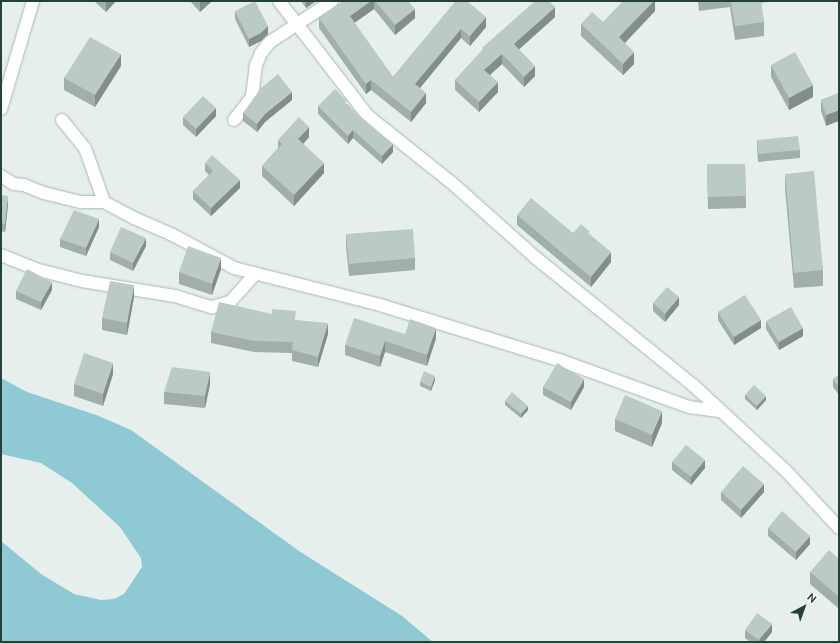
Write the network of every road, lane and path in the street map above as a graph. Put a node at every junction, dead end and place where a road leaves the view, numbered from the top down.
1 (33, 1) edge
2 (279, 1) edge
3 (332, 1) edge
4 (296, 24) junction
5 (1, 109) edge
6 (62, 120) dead end
7 (234, 120) dead end
8 (1, 176) edge
9 (104, 202) junction
10 (1, 255) edge
11 (255, 274) junction
12 (719, 411) junction
13 (839, 528) edge

1 - 5 street
2 - 4 street
3 - 4 street
4 - 7 street
4 - 12 street
6 - 9 street
8 - 9 street
9 - 11 street
10 - 11 street
11 - 12 street
12 - 13 street

